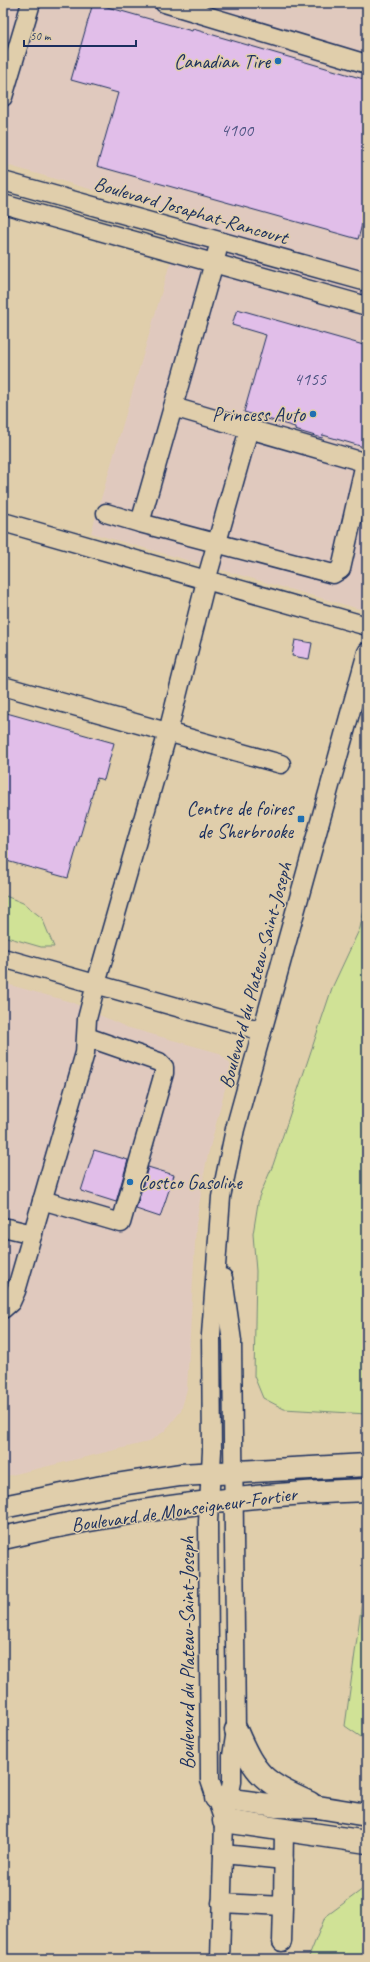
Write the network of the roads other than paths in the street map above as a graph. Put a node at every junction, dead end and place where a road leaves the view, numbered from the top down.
1 (31, 3) edge
2 (164, 3) edge
3 (367, 64) edge
4 (3, 97) edge
5 (3, 181) edge
6 (3, 204) edge
7 (220, 241) junction
8 (214, 263) junction
9 (367, 282) edge
10 (367, 306) edge
11 (173, 407) junction
12 (250, 429) junction
13 (366, 463) edge
14 (106, 513) dead end
15 (3, 522) edge
16 (140, 523) junction
17 (217, 543) junction
18 (206, 581) junction
19 (367, 626) edge
20 (367, 652) edge
21 (3, 686) edge
22 (168, 732) junction
23 (281, 764) dead end
24 (3, 958) edge
25 (96, 984) junction
26 (262, 1031) junction
27 (87, 1037) junction
28 (42, 1200) junction
29 (3, 1227) edge
30 (33, 1234) junction
31 (218, 1243) junction
32 (3, 1309) edge
33 (367, 1465) edge
34 (233, 1472) junction
35 (210, 1473) junction
36 (367, 1490) edge
37 (234, 1498) junction
38 (209, 1501) junction
39 (3, 1507) edge
40 (3, 1538) edge
41 (236, 1730) junction
42 (222, 1798) junction
43 (318, 1807) junction
44 (367, 1815) edge
45 (224, 1821) junction
46 (284, 1829) junction
47 (367, 1842) edge
48 (223, 1854) junction
49 (284, 1860) junction
50 (221, 1903) junction
51 (283, 1906) junction
52 (282, 1942) dead end
53 (220, 1959) edge

1 - 4 street
2 - 3 street
5 - 7 street, Boulevard Josaphat-Rancourt
6 - 8 street
7 - 8 street
7 - 9 street, Boulevard Josaphat-Rancourt
8 - 10 street
8 - 11 street
11 - 12 street
11 - 16 street
12 - 13 street
12 - 17 street
13 - 17 street
14 - 16 street
15 - 18 street
16 - 17 street
17 - 18 street
18 - 19 street
18 - 22 street
20 - 26 street, Boulevard du Plateau-Saint-Joseph
21 - 22 street
22 - 23 street
22 - 25 street
24 - 25 street
25 - 26 street
25 - 27 street
26 - 31 street, Boulevard du Plateau-Saint-Joseph
27 - 28 street
27 - 28 street
28 - 30 street
29 - 30 street
30 - 32 street
31 - 34 street, Boulevard du Plateau-Saint-Joseph
31 - 35 street, Boulevard du Plateau-Saint-Joseph
33 - 34 main road, Boulevard de Monseigneur-Fortier
34 - 35 main road, Boulevard de Monseigneur-Fortier
34 - 37 street, Boulevard du Plateau-Saint-Joseph
35 - 38 street, Boulevard du Plateau-Saint-Joseph
35 - 39 main road, Boulevard de Monseigneur-Fortier
36 - 37 main road, Boulevard de Monseigneur-Fortier
37 - 38 main road, Boulevard de Monseigneur-Fortier
37 - 41 street, Boulevard du Plateau-Saint-Joseph
38 - 40 main road, Boulevard de Monseigneur-Fortier
38 - 42 street, Boulevard du Plateau-Saint-Joseph
41 - 42 street, Boulevard du Plateau-Saint-Joseph
41 - 43 main road
42 - 43 main road
42 - 45 street, Boulevard du Plateau-Saint-Joseph
43 - 44 main road
45 - 46 main road
45 - 48 street, Boulevard du Plateau-Saint-Joseph
46 - 47 main road
46 - 49 street
48 - 49 street
48 - 50 street, Boulevard du Plateau-Saint-Joseph
49 - 51 street
50 - 51 street
50 - 53 street, Boulevard du Plateau-Saint-Joseph
51 - 52 street

